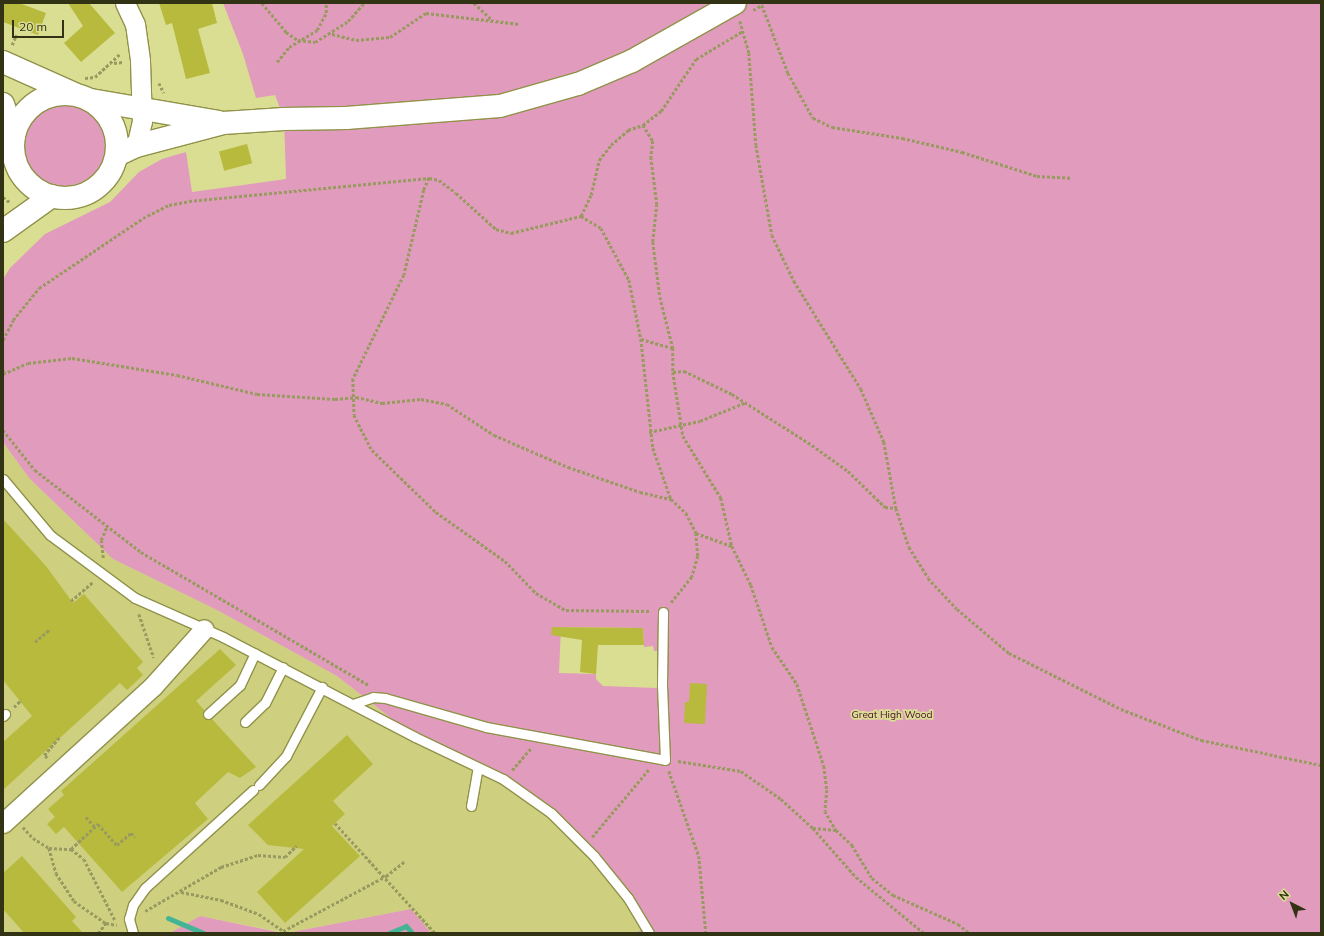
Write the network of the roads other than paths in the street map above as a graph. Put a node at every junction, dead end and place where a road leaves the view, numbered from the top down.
1 (125, 3) edge
2 (737, 10) edge
3 (8, 54) edge
4 (82, 91) junction
5 (3, 104) edge
6 (142, 108) junction
7 (223, 124) junction
8 (13, 143) junction
9 (126, 150) junction
10 (3, 174) edge
11 (52, 196) junction
12 (3, 232) edge
13 (3, 479) edge
14 (663, 612) road end
15 (204, 629) junction
16 (255, 653) junction
17 (283, 667) junction
18 (322, 687) junction
19 (353, 704) junction
20 (208, 714) dead end
21 (245, 722) dead end
22 (478, 768) junction
23 (471, 806) dead end
24 (8, 819) edge
25 (133, 933) edge
26 (649, 933) edge

1 - 6 street
2 - 7 main road
3 - 4 main road
4 - 6 main road
4 - 8 main road
4 - 9 main road
5 - 8 main road
6 - 7 main road
6 - 9 street
7 - 9 main road
8 - 10 main road
8 - 11 main road
9 - 11 main road
11 - 12 main road
13 - 15 lane
14 - 19 lane
15 - 16 lane
15 - 24 street
16 - 17 lane
16 - 20 lane
17 - 18 lane
17 - 21 lane
18 - 19 lane
18 - 25 lane
19 - 22 lane
22 - 23 lane
22 - 26 lane

